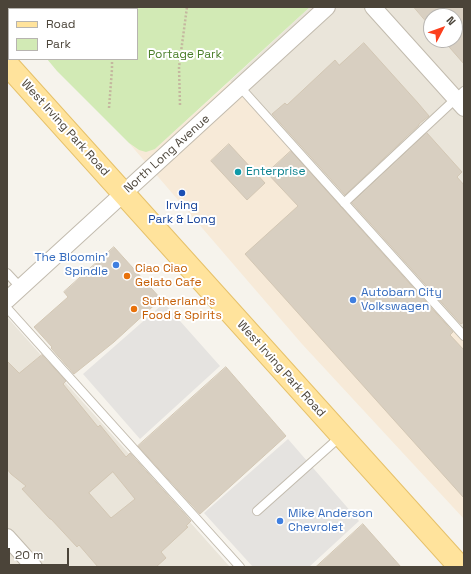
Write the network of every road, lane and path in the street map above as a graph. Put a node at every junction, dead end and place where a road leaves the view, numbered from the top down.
1 (187, 7) edge
2 (327, 7) edge
3 (373, 7) edge
4 (112, 60) edge
5 (7, 64) edge
6 (240, 87) junction
7 (461, 99) edge
8 (180, 105) dead end
9 (109, 108) dead end
10 (123, 194) junction
11 (344, 202) junction
12 (7, 273) edge
13 (21, 288) junction
14 (7, 300) edge
15 (7, 308) edge
16 (464, 336) edge
17 (342, 436) junction
18 (257, 511) dead end
19 (7, 537) edge
20 (34, 567) edge
21 (240, 567) edge
22 (460, 567) edge

1 - 8 path
2 - 6 street, North Long Avenue
3 - 7 street
4 - 9 path
5 - 10 main road, West Irving Park Road
6 - 10 street, North Long Avenue
6 - 11 lane
7 - 11 lane
10 - 13 street, North Long Avenue
10 - 17 main road, West Irving Park Road
11 - 16 lane
12 - 13 lane
13 - 14 street, North Long Avenue
15 - 21 lane
17 - 18 lane
17 - 22 main road, West Irving Park Road
19 - 20 street

